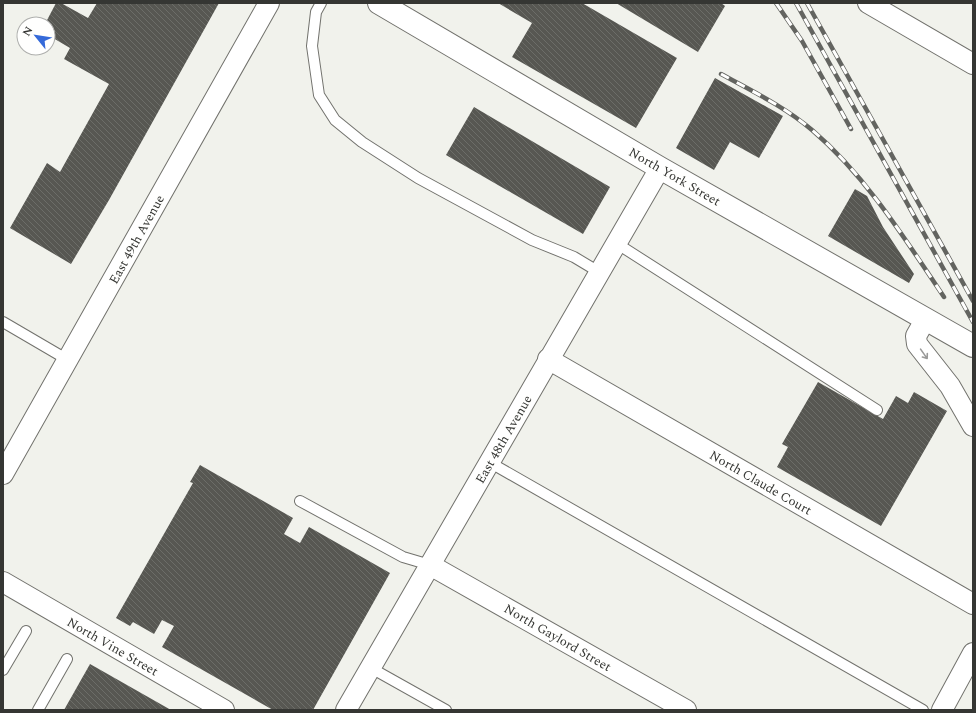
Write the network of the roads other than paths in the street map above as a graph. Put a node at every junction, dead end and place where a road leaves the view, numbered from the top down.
1 (269, 3) edge
2 (321, 3) edge
3 (378, 3) edge
4 (868, 3) edge
5 (973, 64) edge
6 (660, 168) junction
7 (616, 243) junction
8 (599, 272) junction
9 (925, 320) junction
10 (3, 322) edge
11 (973, 346) edge
12 (548, 359) junction
13 (68, 360) junction
14 (877, 410) dead end
15 (973, 426) edge
16 (489, 462) junction
17 (3, 474) edge
18 (300, 501) dead end
19 (430, 565) junction
20 (3, 582) edge
21 (973, 604) edge
22 (26, 631) dead end
23 (973, 653) edge
24 (67, 659) dead end
25 (371, 668) junction
26 (3, 670) edge
27 (38, 710) edge
28 (224, 710) edge
29 (346, 710) edge
30 (446, 710) edge
31 (686, 710) edge
32 (923, 710) edge
33 (942, 710) edge

1 - 13 street, East 49th Avenue
2 - 8 lane
3 - 6 street, North York Street
4 - 5 street
6 - 7 street, East 48th Avenue
6 - 9 street, North York Street
7 - 8 street, East 48th Avenue
7 - 14 lane
8 - 12 street, East 48th Avenue
9 - 11 street, North York Street
9 -> 15 street
10 - 13 lane
12 - 16 street, East 48th Avenue
12 - 21 street, North Claude Court
13 - 17 street, East 49th Avenue
16 - 19 street, East 48th Avenue
16 - 32 lane
18 - 19 lane
19 - 25 street, East 48th Avenue
19 - 31 street, North Gaylord Street
20 - 28 street, North Vine Street
22 - 26 lane
23 - 33 street
24 - 27 lane
25 - 29 street, East 48th Avenue
25 - 30 lane

